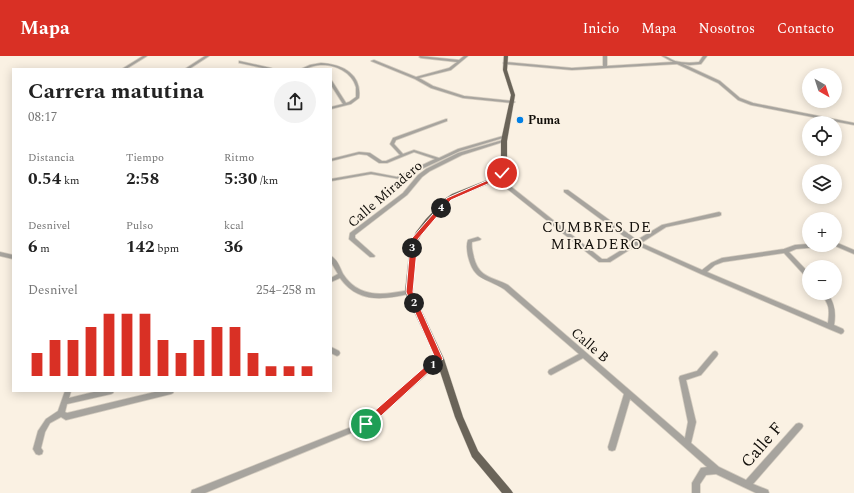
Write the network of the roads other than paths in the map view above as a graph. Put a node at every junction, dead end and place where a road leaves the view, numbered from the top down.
1 (145, 56) edge
2 (207, 56) edge
3 (421, 56) edge
4 (466, 56) edge
5 (605, 56) edge
6 (664, 56) edge
7 (705, 56) edge
8 (416, 57) edge
9 (506, 59) edge
10 (373, 61) dead end
11 (460, 61) junction
12 (240, 62) dead end
13 (677, 63) junction
14 (605, 67) junction
15 (126, 68) edge
16 (189, 68) edge
17 (267, 68) edge
18 (304, 68) edge
19 (416, 78) junction
20 (332, 84) edge
21 (513, 102) junction
22 (344, 104) junction
23 (332, 108) edge
24 (446, 120) dead end
25 (854, 124) edge
26 (504, 139) junction
27 (403, 156) junction
28 (332, 160) edge
29 (438, 160) junction
30 (497, 178) junction
31 (332, 180) edge
32 (566, 191) dead end
33 (719, 214) dead end
34 (478, 240) dead end
35 (637, 243) junction
36 (802, 246) edge
37 (842, 247) edge
38 (785, 251) junction
39 (854, 252) edge
40 (0, 254) edge
41 (372, 256) dead end
42 (12, 258) edge
43 (332, 260) edge
44 (802, 269) edge
45 (703, 273) junction
46 (341, 275) junction
47 (332, 280) edge
48 (409, 292) junction
49 (830, 300) edge
50 (831, 327) junction
51 (841, 331) dead end
52 (715, 354) dead end
53 (583, 355) junction
54 (440, 359) junction
55 (551, 372) dead end
56 (68, 392) edge
57 (107, 392) edge
58 (167, 392) edge
59 (628, 394) junction
60 (64, 402) junction
61 (61, 413) junction
62 (798, 426) dead end
63 (687, 445) junction
64 (612, 447) dead end
65 (39, 451) dead end
66 (716, 470) junction
67 (748, 484) junction
68 (195, 493) edge
69 (508, 493) edge
70 (696, 493) edge
71 (765, 493) edge

1 - 15 street
2 - 16 street
3 - 8 street
3 - 11 street
4 - 11 street
5 - 14 street
6 - 13 street
7 - 13 street
9 - 14 street
9 - 21 main road
10 - 19 street
11 - 19 street
12 - 17 street
13 - 14 street
13 - 25 street
18 - 22 street
19 - 21 street
20 - 22 street
21 - 26 main road
22 - 23 street
24 - 27 street
26 - 29 street
26 - 30 main road
26 - 41 street, Calle Miradero
27 - 28 street
27 - 29 street
29 - 31 street
30 - 35 street
30 - 48 main road
32 - 35 street
33 - 35 street
34 - 53 street, Calle B
35 - 45 street
36 - 38 street
37 - 39 street
38 - 44 street
38 - 45 street
40 - 42 street
43 - 46 street
45 - 50 street
46 - 47 street
46 - 48 street
48 - 54 main road
49 - 50 street
50 - 51 street
52 - 63 street
53 - 55 street
53 - 59 street, Calle B
54 - 68 street
54 - 69 main road
56 - 60 street
57 - 60 street
58 - 61 street
59 - 63 street, Calle B
59 - 64 street
60 - 61 street
61 - 65 street
62 - 67 street, Calle F
63 - 66 street, Calle B
66 - 67 street, Calle B
66 - 70 street
67 - 71 street, Calle B

